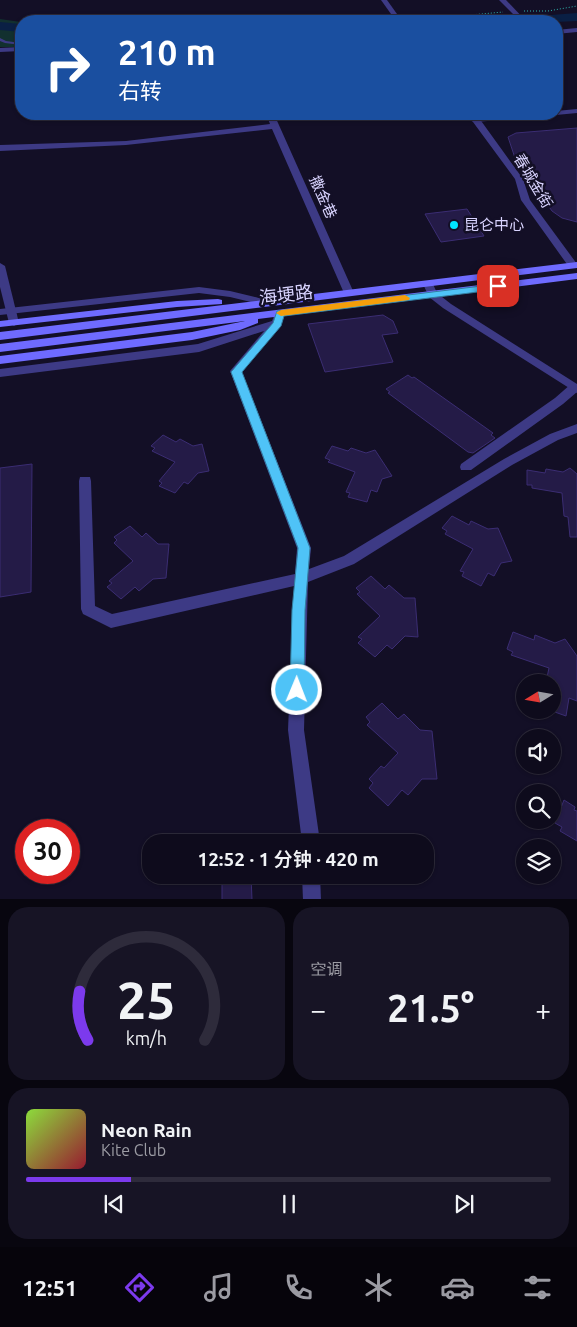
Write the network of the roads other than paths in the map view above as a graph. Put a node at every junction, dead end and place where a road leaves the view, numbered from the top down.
1 (384, 0) edge
2 (502, 0) edge
3 (395, 15) edge
4 (517, 15) edge
5 (577, 30) edge
6 (563, 31) edge
7 (0, 39) edge
8 (15, 43) edge
9 (0, 50) edge
10 (15, 50) edge
11 (577, 111) edge
12 (563, 112) edge
13 (272, 120) edge
14 (476, 120) edge
15 (275, 126) junction
16 (0, 148) edge
17 (575, 265) edge
18 (0, 266) edge
19 (577, 276) edge
20 (428, 284) junction
21 (349, 293) junction
22 (433, 295) junction
23 (11, 311) junction
24 (0, 312) edge
25 (274, 313) junction
26 (14, 323) junction
27 (0, 324) edge
28 (0, 336) edge
29 (0, 348) edge
30 (0, 360) edge
31 (0, 373) edge
32 (576, 388) edge
33 (577, 428) edge
34 (466, 467) dead end
35 (86, 481) dead end
36 (302, 578) junction
37 (310, 834) edge
38 (311, 884) edge
39 (312, 899) edge

1 - 3 street
2 - 4 street
5 - 6 street
7 - 8 lane
9 - 10 street
11 - 12 street
13 - 15 street, 撒金巷
14 - 17 street, 春城金街
15 - 16 street
15 - 21 street, 撒金巷
17 - 20 main road, 海埂路
18 - 23 street
19 - 22 main road, 海埂路
20 - 21 main road, 海埂路
20 - 22 street
21 - 25 main road, 海埂路
22 - 25 main road, 海埂路
22 - 32 street
23 - 24 street
23 - 25 street
23 - 26 street
25 - 26 main road
25 - 28 main road, 海埂路
25 - 29 main road, 海埂路
25 - 30 main road
25 - 31 street
25 - 36 street
26 - 27 main road
32 - 34 street
33 - 36 street
35 - 36 street
36 - 37 street
38 - 39 street

